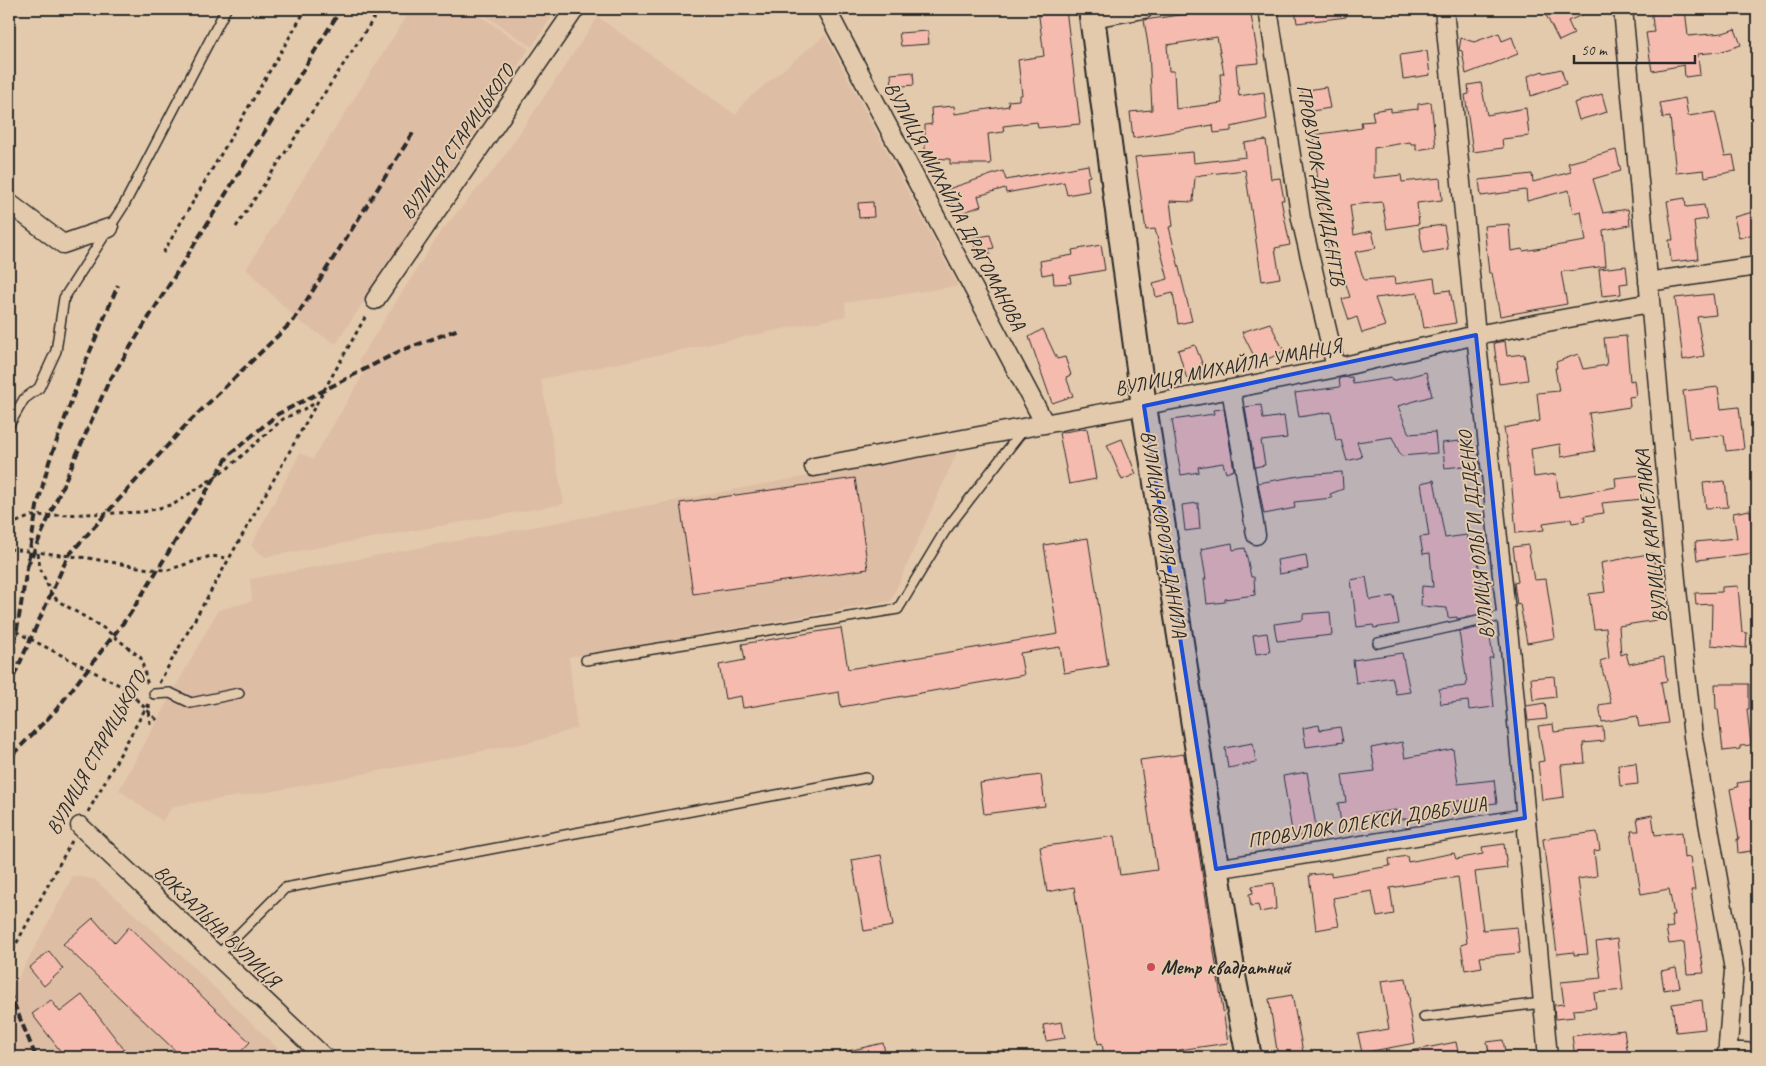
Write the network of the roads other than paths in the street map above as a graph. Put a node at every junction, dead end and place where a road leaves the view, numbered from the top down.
1 (226, 9) edge
2 (575, 9) edge
3 (826, 9) edge
4 (1144, 9) edge
5 (1268, 9) edge
6 (1444, 9) edge
7 (1623, 9) edge
8 (1091, 14) edge
9 (9, 203) edge
10 (109, 228) junction
11 (1757, 266) edge
12 (1648, 282) junction
13 (375, 300) road end
14 (1650, 303) junction
15 (1476, 335) junction
16 (1336, 368) junction
17 (1231, 389) junction
18 (1144, 406) junction
19 (1045, 424) junction
20 (9, 425) edge
21 (1025, 428) junction
22 (814, 467) dead end
23 (1256, 535) dead end
24 (1506, 615) junction
25 (1378, 643) dead end
26 (586, 660) dead end
27 (239, 693) dead end
28 (154, 694) road end
29 (866, 778) dead end
30 (1525, 818) junction
31 (80, 826) road end
32 (1216, 869) junction
33 (217, 956) junction
34 (1542, 1002) junction
35 (1424, 1017) dead end
36 (1757, 1053) edge
37 (1727, 1054) edge
38 (324, 1057) edge
39 (1249, 1057) edge
40 (1548, 1057) edge

1 - 10 lane
2 - 13 street, ВУЛИЦЯ СТАРИЦЬКОГО
3 - 19 street, ВУЛИЦЯ МИХАЙЛА ДРАГОМАНОВА
4 - 8 street
5 - 16 street, ПРОВУЛОК ДИСИДЕНТІВ
6 - 15 street, ВУЛИЦЯ ОЛЬГИ ДІДЕНКО
7 - 12 street, ВУЛИЦЯ КАРМЕЛЮКА
8 - 18 main road, ВУЛИЦЯ КОРОЛЯ ДАНИЛА
9 - 10 street
10 - 20 lane
11 - 12 street
12 - 14 street, ВУЛИЦЯ КАРМЕЛЮКА
14 - 15 street, ВУЛИЦЯ МИХАЙЛА УМАНЦЯ
14 - 37 street, ВУЛИЦЯ КАРМЕЛЮКА
15 - 16 street, ВУЛИЦЯ МИХАЙЛА УМАНЦЯ
15 - 24 street, ВУЛИЦЯ ОЛЬГИ ДІДЕНКО
16 - 17 street, ВУЛИЦЯ МИХАЙЛА УМАНЦЯ
17 - 18 street, ВУЛИЦЯ МИХАЙЛА УМАНЦЯ
17 - 23 street
18 - 19 street, ВУЛИЦЯ МИХАЙЛА УМАНЦЯ
18 - 32 main road, ВУЛИЦЯ КОРОЛЯ ДАНИЛА
19 - 21 street, ВУЛИЦЯ МИХАЙЛА УМАНЦЯ
21 - 22 street, ВУЛИЦЯ МИХАЙЛА УМАНЦЯ
21 - 26 lane
24 - 25 lane
24 - 30 street, ВУЛИЦЯ ОЛЬГИ ДІДЕНКО
27 - 28 lane
29 - 33 lane
30 - 32 street, ПРОВУЛОК ОЛЕКСИ ДОВБУША
30 - 34 street, ВУЛИЦЯ ОЛЬГИ ДІДЕНКО
31 - 33 street, ВОКЗАЛЬНА ВУЛИЦЯ
32 - 39 main road, ВУЛИЦЯ КОРОЛЯ ДАНИЛА
33 - 38 street, ВОКЗАЛЬНА ВУЛИЦЯ
34 - 35 lane
34 - 40 street, ВУЛИЦЯ ОЛЬГИ ДІДЕНКО
36 - 37 street

